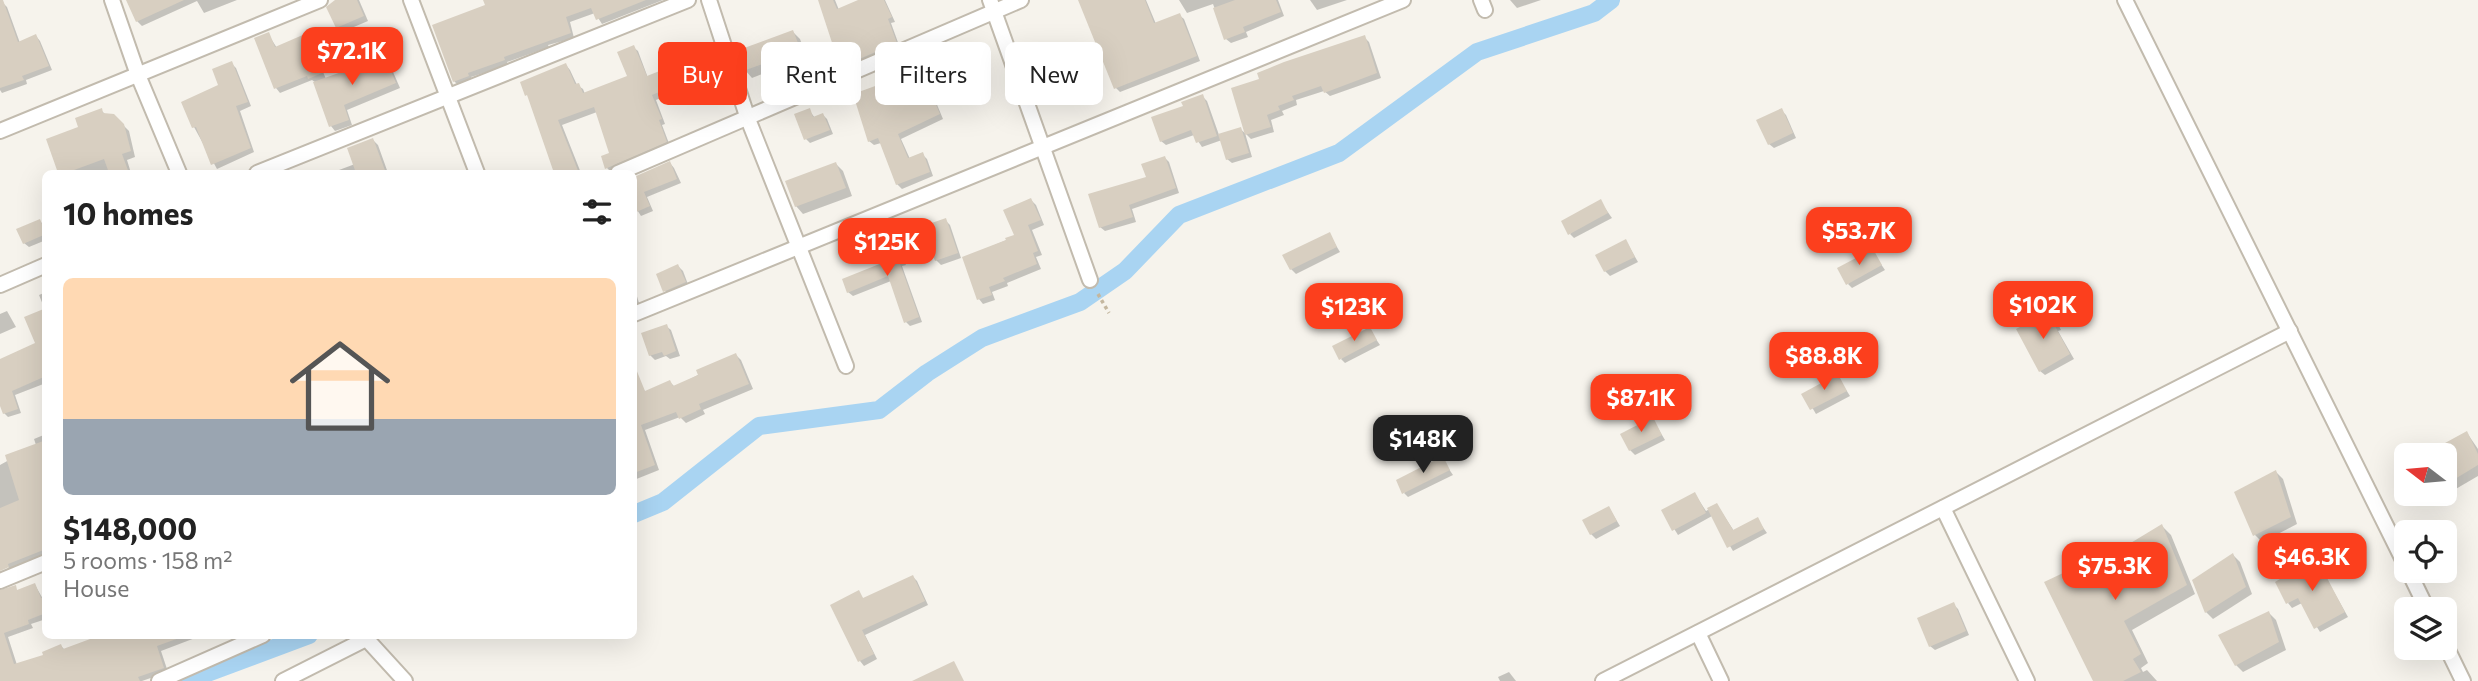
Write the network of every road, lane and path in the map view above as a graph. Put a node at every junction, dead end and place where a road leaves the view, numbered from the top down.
1 (112, 0) edge
2 (320, 0) edge
3 (411, 0) edge
4 (688, 0) edge
5 (709, 0) edge
6 (1021, 0) edge
7 (1403, 0) edge
8 (2125, 0) edge
9 (992, 6) edge
10 (138, 75) junction
11 (449, 97) junction
12 (748, 119) junction
13 (0, 131) edge
14 (1044, 148) junction
15 (178, 170) edge
16 (265, 170) edge
17 (476, 170) edge
18 (625, 170) edge
19 (799, 245) junction
20 (42, 267) edge
21 (1090, 279) joint
22 (0, 285) edge
23 (637, 313) edge
24 (1109, 313) dead end
25 (2290, 331) junction
26 (846, 366) dead end
27 (1943, 508) junction
28 (2394, 542) edge
29 (42, 564) edge
30 (0, 581) edge
31 (1698, 633) junction
32 (254, 639) edge
33 (361, 639) edge
34 (367, 639) edge
35 (2453, 660) edge
36 (159, 681) edge
37 (283, 681) edge
38 (405, 681) edge
39 (1603, 681) edge
40 (1721, 681) edge
41 (2027, 681) edge
42 (2463, 681) edge

1 - 10 street
2 - 10 street
3 - 11 street
4 - 11 street
5 - 12 street
6 - 9 street
7 - 14 street
8 - 25 street
9 - 12 street
9 - 14 street
10 - 13 street
10 - 15 street
11 - 16 street
11 - 17 street
12 - 18 street
12 - 19 street
14 - 19 street
14 - 21 street
19 - 23 street
19 - 26 street
20 - 22 street
21 - 24 path
25 - 27 street
25 - 28 street
27 - 31 street
27 - 41 street
29 - 30 street
31 - 39 street
31 - 40 street
32 - 36 street
33 - 37 street
34 - 38 street
35 - 42 street

